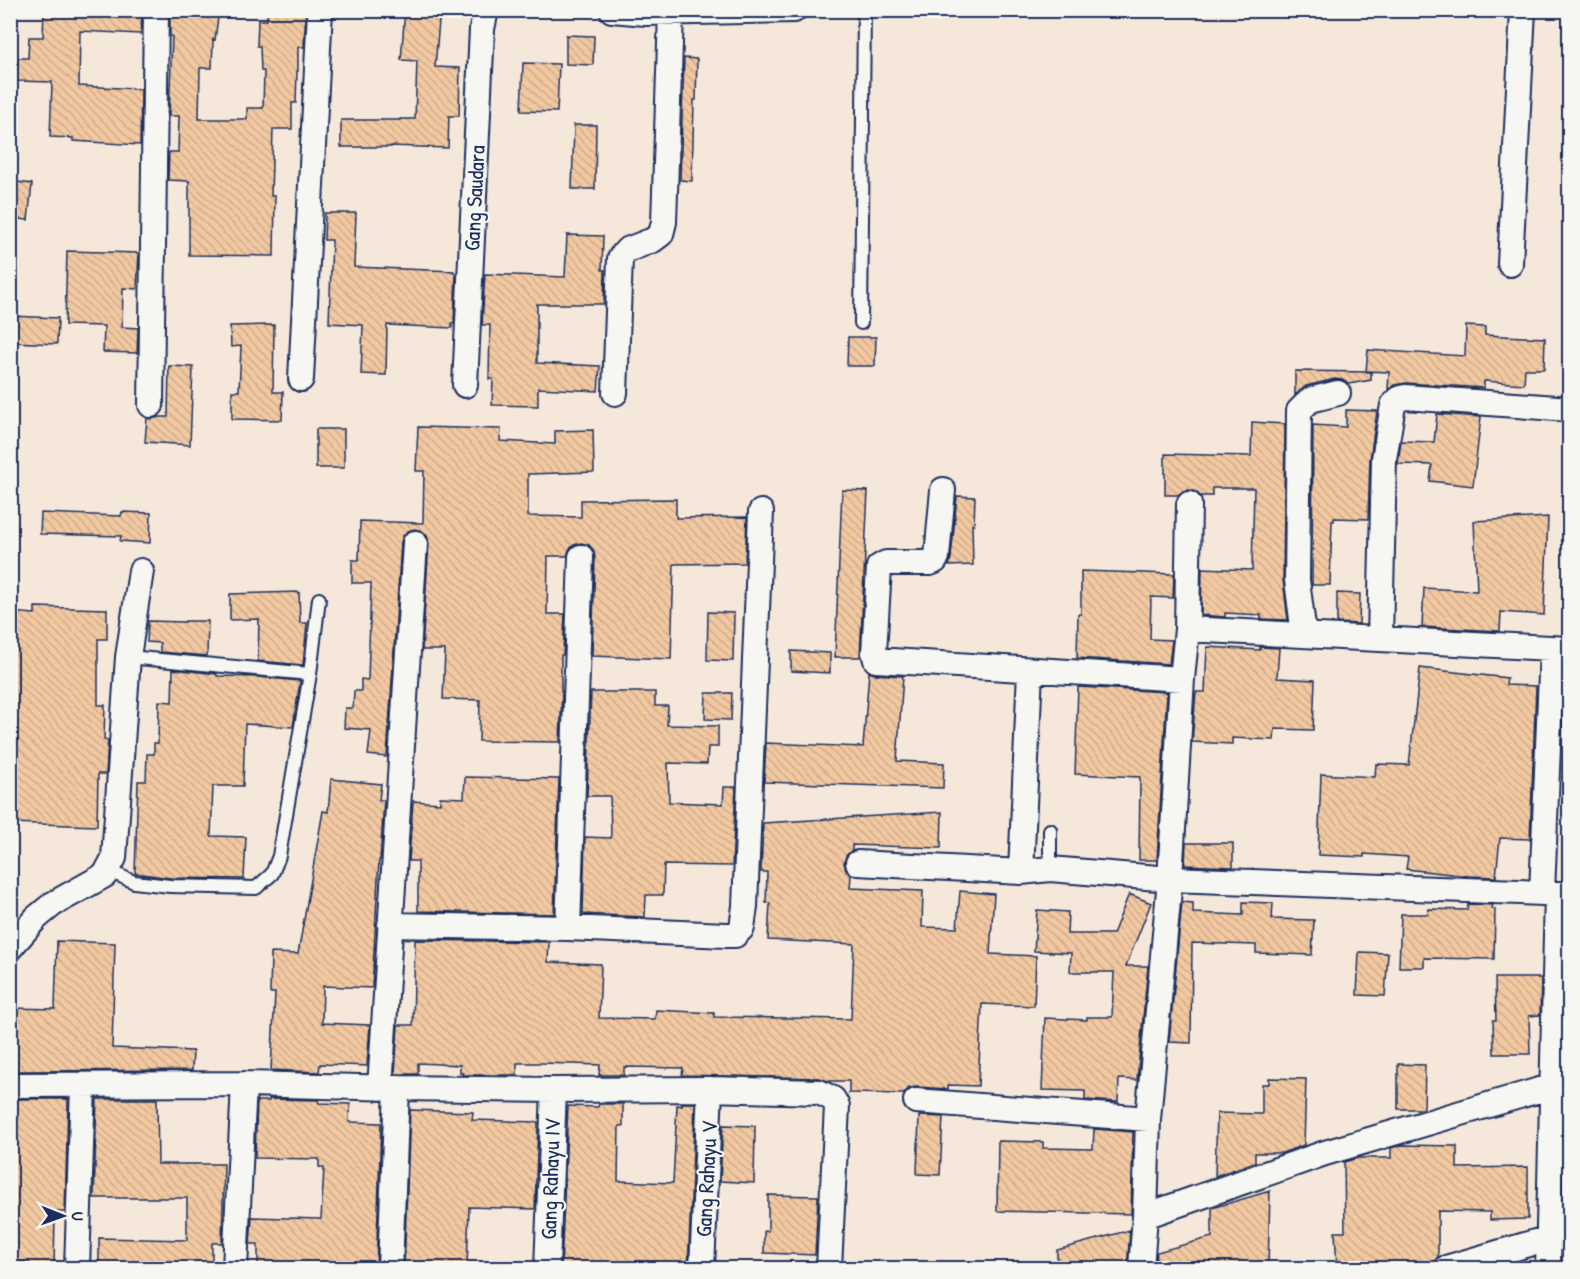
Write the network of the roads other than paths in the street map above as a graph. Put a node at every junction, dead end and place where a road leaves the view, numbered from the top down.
1 (156, 10) edge
2 (320, 10) edge
3 (486, 10) edge
4 (612, 10) edge
5 (794, 10) edge
6 (864, 10) edge
7 (1523, 10) edge
8 (750, 11) edge
9 (646, 12) edge
10 (672, 13) junction
11 (1510, 264) dead end
12 (861, 323) dead end
13 (301, 379) dead end
14 (465, 385) dead end
15 (615, 393) dead end
16 (1338, 393) dead end
17 (151, 405) dead end
18 (1569, 409) edge
19 (943, 490) dead end
20 (1189, 504) dead end
21 (761, 512) dead end
22 (415, 543) dead end
23 (581, 556) dead end
24 (141, 571) dead end
25 (319, 599) dead end
26 (1187, 629) junction
27 (1304, 635) junction
28 (1380, 639) junction
29 (1561, 649) edge
30 (128, 657) junction
31 (1030, 670) junction
32 (310, 674) junction
33 (1182, 680) junction
34 (1050, 830) dead end
35 (858, 863) dead end
36 (1050, 869) junction
37 (109, 871) junction
38 (1021, 872) junction
39 (1170, 879) junction
40 (1556, 894) edge
41 (390, 925) junction
42 (568, 928) junction
43 (10, 948) edge
44 (83, 1084) junction
45 (244, 1084) junction
46 (10, 1085) edge
47 (1553, 1086) junction
48 (388, 1088) junction
49 (710, 1089) junction
50 (554, 1090) junction
51 (916, 1101) dead end
52 (1148, 1119) junction
53 (1560, 1172) edge
54 (1145, 1216) junction
55 (1549, 1238) junction
56 (77, 1269) edge
57 (235, 1269) edge
58 (390, 1269) edge
59 (547, 1269) edge
60 (702, 1269) edge
61 (829, 1269) edge
62 (1141, 1269) edge
63 (1446, 1269) edge
64 (1548, 1269) edge

1 - 17 street
2 - 13 street
3 - 14 street, Gang Saudara
4 - 9 street
5 - 8 street
6 - 12 lane
7 - 11 street
8 - 10 street
9 - 10 street
10 - 15 street
16 - 27 street
18 - 28 street
19 - 31 street
20 - 26 street
21 - 42 street
22 - 41 street
23 - 42 street
24 - 30 street
25 - 32 lane
26 - 27 street
26 - 33 street
27 - 28 street
28 - 29 street
29 - 40 street
30 - 32 lane
30 - 37 street
31 - 33 street
31 - 38 street
32 - 37 lane
33 - 39 street
34 - 36 lane
35 - 38 street
36 - 38 street
36 - 39 street
37 - 43 street
39 - 40 street
39 - 52 street
40 - 47 street
41 - 42 street
41 - 48 street
44 - 45 street
44 - 46 street
44 - 56 street
45 - 48 street
45 - 57 street
47 - 53 street
47 - 54 street
48 - 50 street
48 - 58 street
49 - 50 street
49 - 60 street, Gang Rahayu V
49 - 61 street
50 - 59 street, Gang Rahayu IV
51 - 52 street
52 - 54 street
53 - 55 street
54 - 62 street
55 - 63 street
55 - 64 street

